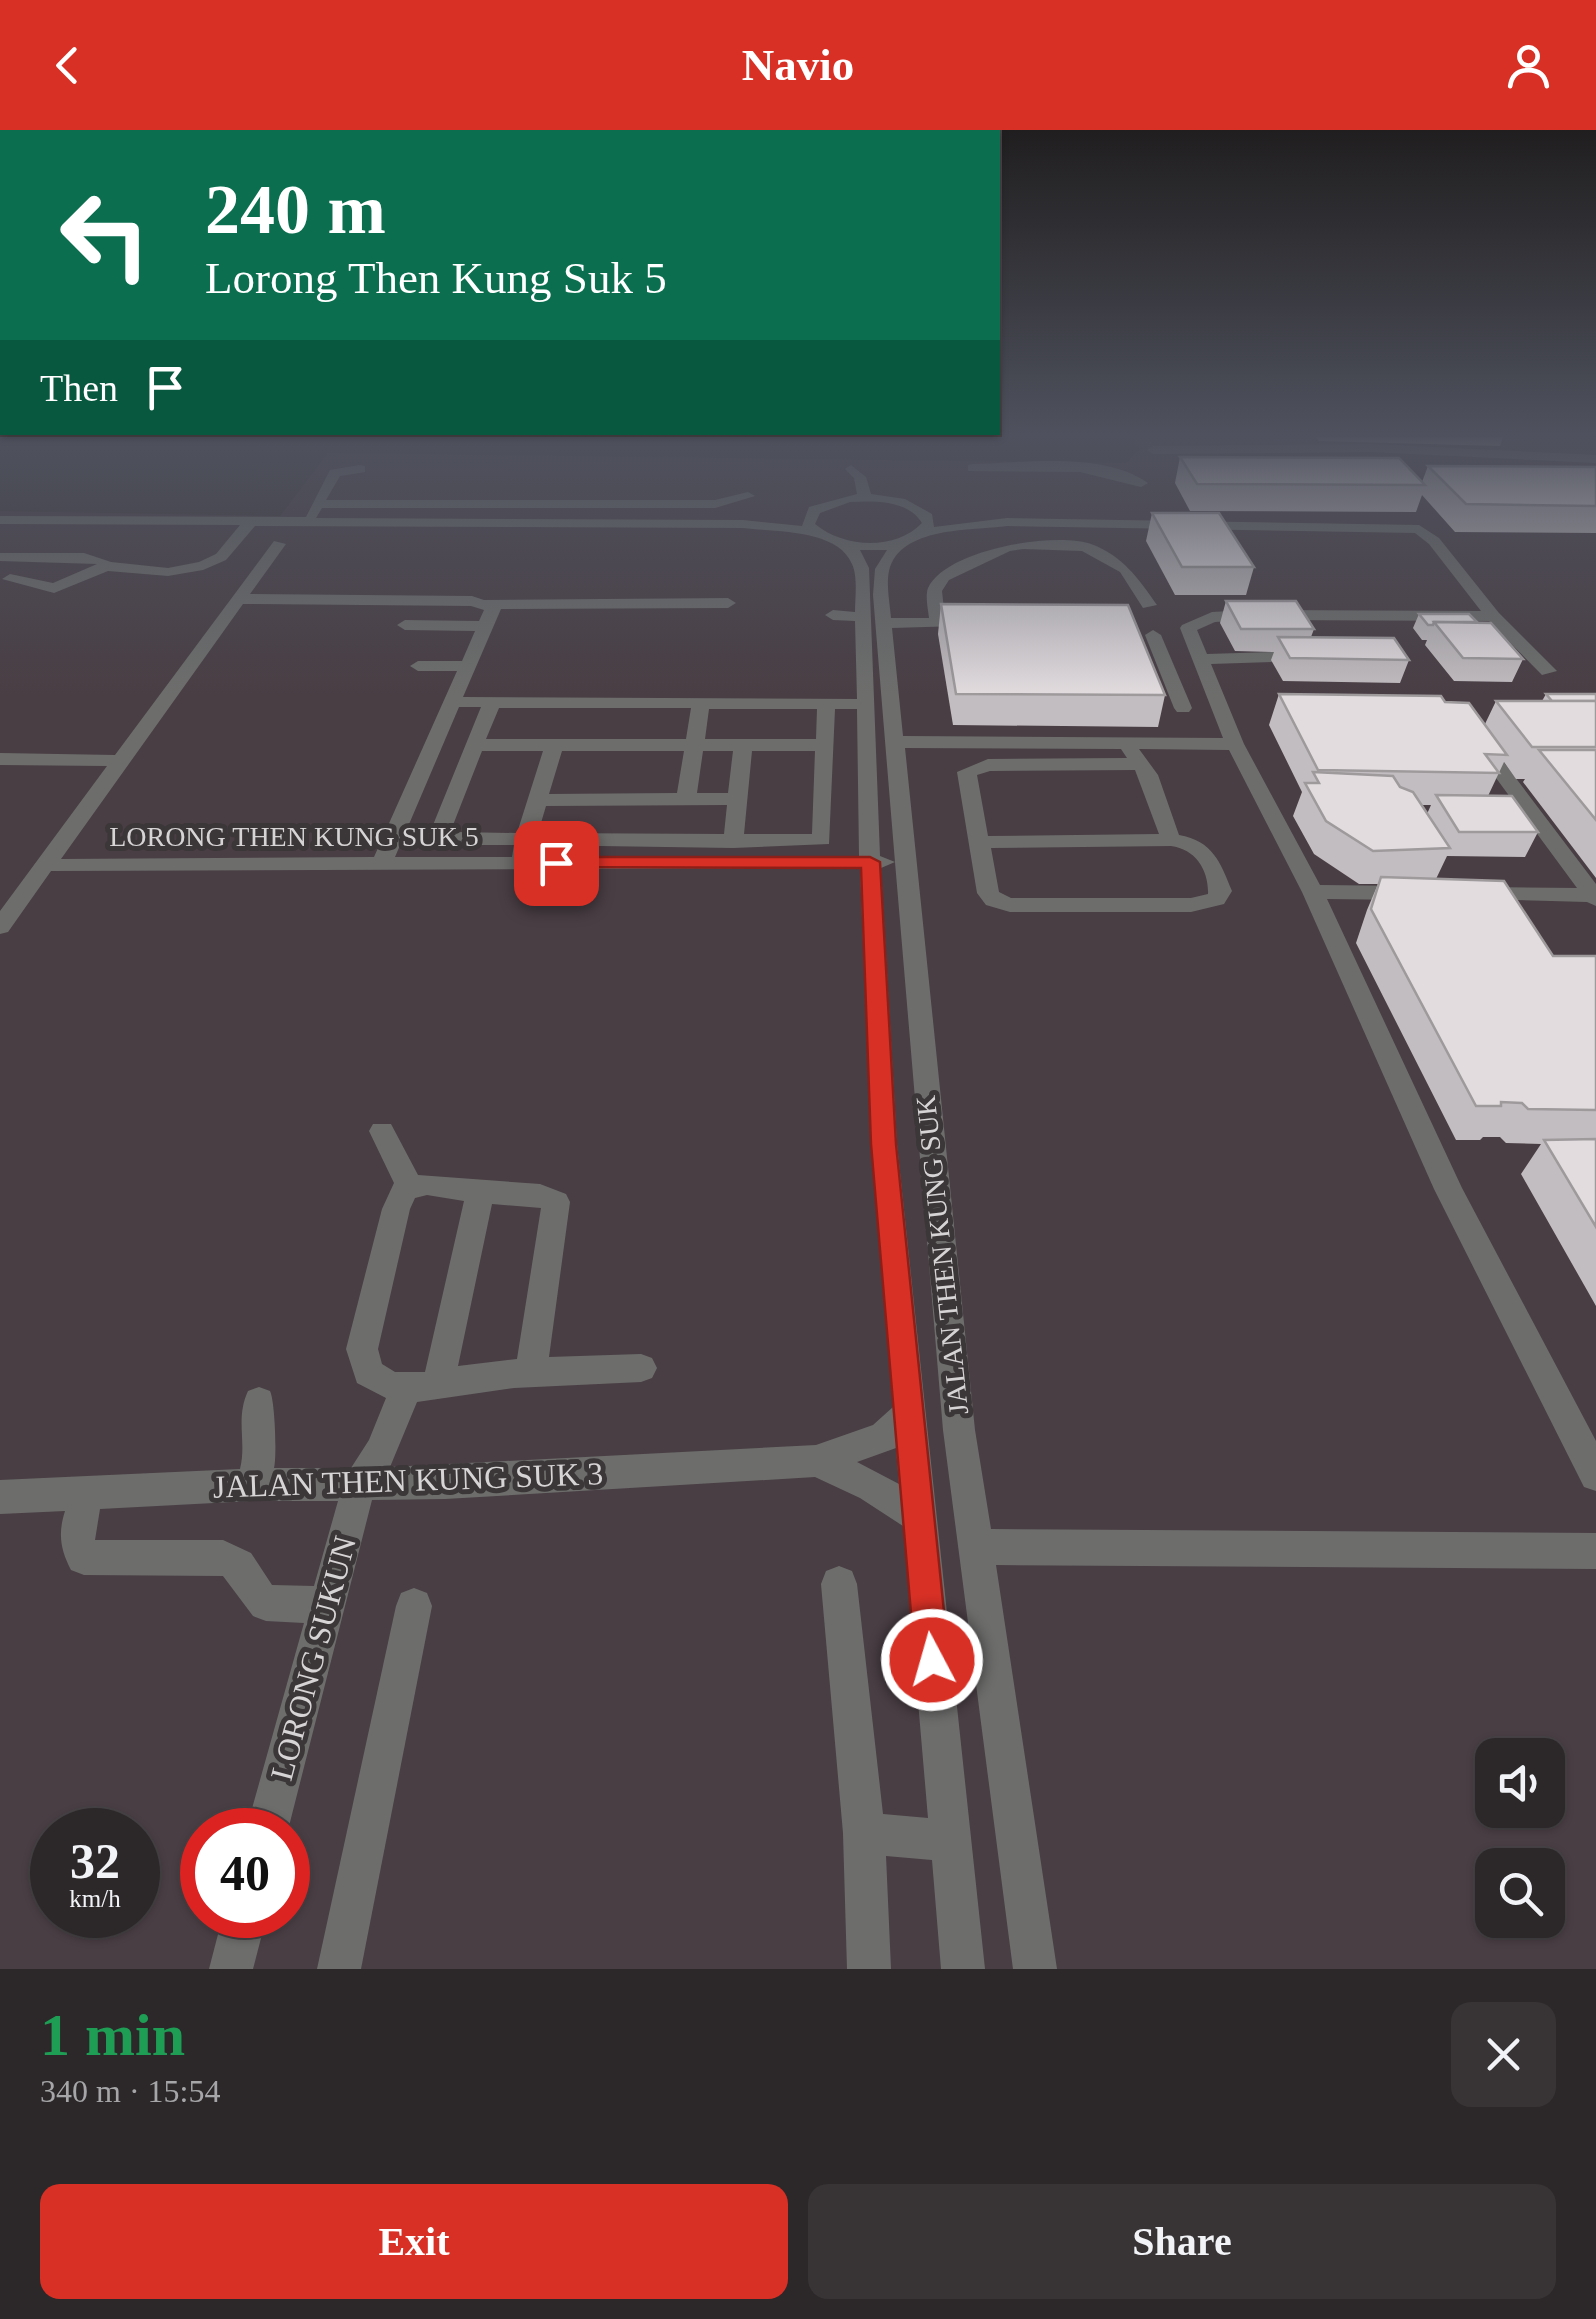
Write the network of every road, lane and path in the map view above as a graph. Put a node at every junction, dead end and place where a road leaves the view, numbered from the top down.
1 (140, 523) edge
2 (810, 523) edge
3 (927, 523) edge
4 (981, 523) edge
5 (1348, 523) edge
6 (248, 525) junction
7 (814, 532) junction
8 (925, 532) junction
9 (842, 543) junction
10 (899, 543) junction
11 (279, 544) dead end
12 (0, 557) edge
13 (106, 566) junction
14 (3, 581) edge
15 (238, 599) junction
16 (728, 602) dead end
17 (487, 604) junction
18 (1149, 604) dead end
19 (833, 615) dead end
20 (1493, 616) junction
21 (863, 617) junction
22 (937, 623) junction
23 (883, 624) junction
24 (973, 624) edge
25 (405, 626) dead end
26 (485, 626) junction
27 (1196, 653) junction
28 (1320, 656) edge
29 (845, 665) dead end
30 (418, 666) dead end
31 (467, 666) junction
32 (865, 667) junction
33 (1548, 671) dead end
34 (451, 702) junction
35 (492, 702) junction
36 (701, 704) junction
37 (826, 704) junction
38 (866, 704) junction
39 (1183, 708) dead end
40 (895, 742) junction
41 (1235, 744) junction
42 (554, 745) junction
43 (694, 745) junction
44 (743, 745) junction
45 (825, 746) junction
46 (1483, 748) edge
47 (472, 754) junction
48 (1133, 754) junction
49 (0, 759) edge
50 (121, 761) junction
51 (424, 762) junction
52 (686, 799) junction
53 (737, 799) junction
54 (538, 800) junction
55 (1171, 840) junction
56 (525, 841) junction
57 (733, 842) junction
58 (978, 842) junction
59 (669, 852) junction
60 (870, 862) junction
61 (904, 862) junction
62 (518, 863) junction
63 (46, 864) junction
64 (382, 864) junction
65 (1313, 892) junction
66 (1425, 894) edge
67 (1462, 894) edge
68 (1594, 897) edge
69 (0, 927) edge
70 (382, 1130) dead end
71 (410, 1187) junction
72 (480, 1193) junction
73 (641, 1368) dead end
74 (530, 1371) junction
75 (423, 1385) junction
76 (260, 1402) dead end
77 (909, 1414) junction
78 (816, 1460) junction
79 (1596, 1476) edge
80 (252, 1485) junction
81 (359, 1485) junction
82 (88, 1493) junction
83 (0, 1497) edge
84 (917, 1515) junction
85 (977, 1546) junction
86 (1596, 1551) edge
87 (838, 1584) dead end
88 (326, 1604) junction
89 (414, 1606) dead end
90 (273, 1808) edge
91 (864, 1834) junction
92 (951, 1841) junction
93 (239, 1938) edge
94 (231, 1969) edge
95 (339, 1969) edge
96 (868, 1969) edge
97 (963, 1969) edge
98 (1035, 1969) edge

1 - 6 street
2 - 7 street
3 - 8 street
4 - 8 street
5 - 20 street
6 - 7 street
6 - 13 street
7 - 9 street
8 - 10 street
9 - 10 street
9 - 21 street, JALAN THEN KUNG SUK
10 - 23 street, JALAN THEN KUNG SUK
11 - 15 street
12 - 13 street
13 - 14 street
15 - 17 street
15 - 50 street
16 - 17 street
17 - 26 street
18 - 22 street
19 - 21 street
20 - 27 street
20 - 33 street
21 - 32 street, JALAN THEN KUNG SUK
22 - 23 street
22 - 24 street
23 - 40 street, JALAN THEN KUNG SUK
25 - 26 street
26 - 31 street
27 - 28 street
27 - 39 street
27 - 41 street
29 - 32 street
30 - 31 street
31 - 34 street
32 - 38 street, JALAN THEN KUNG SUK
34 - 35 street
34 - 51 street
35 - 36 street
35 - 47 street
36 - 37 street
36 - 43 street
37 - 38 street
37 - 45 street
38 - 60 street, JALAN THEN KUNG SUK
40 - 48 street
40 - 61 street, JALAN THEN KUNG SUK
41 - 48 street
41 - 65 street
42 - 43 street
42 - 47 street
42 - 54 street
43 - 44 street
43 - 52 street
44 - 45 street
44 - 53 street
45 - 57 street
46 - 68 street
47 - 51 street
47 - 56 street
48 - 55 street
48 - 58 street
49 - 50 street
50 - 63 street
51 - 64 street
52 - 53 street
52 - 54 street
53 - 57 street
54 - 56 street
55 - 58 street
55 - 58 street
56 - 59 street
56 - 62 street
57 - 59 street
59 - 60 street, LORONG THEN KUNG SUK 5
59 - 62 street, LORONG THEN KUNG SUK 5
60 - 61 street, LORONG THEN KUNG SUK 5
60 - 77 street, JALAN THEN KUNG SUK
61 - 85 street, JALAN THEN KUNG SUK
62 - 64 street, LORONG THEN KUNG SUK 5
63 - 64 street, LORONG THEN KUNG SUK 5
63 - 69 street
65 - 66 street
65 - 79 street
67 - 68 street
70 - 71 street
71 - 72 street
71 - 75 street
72 - 74 street
72 - 75 street, LORONG SUKUN
73 - 74 street
74 - 75 street
75 - 81 street, LORONG SUKUN
76 - 80 street
77 - 78 street
77 - 84 street, JALAN THEN KUNG SUK
78 - 81 street, JALAN THEN KUNG SUK 3
78 - 84 street
80 - 81 street, JALAN THEN KUNG SUK 3
80 - 82 street, JALAN THEN KUNG SUK 3
81 - 88 street, LORONG SUKUN
82 - 83 street, JALAN THEN KUNG SUK 3
82 - 88 street
84 - 92 street, JALAN THEN KUNG SUK
85 - 86 street
85 - 98 street, JALAN THEN KUNG SUK
87 - 91 street
88 - 90 street, LORONG SUKUN
89 - 95 street
91 - 92 street
91 - 96 street
92 - 97 street, JALAN THEN KUNG SUK
93 - 94 street

